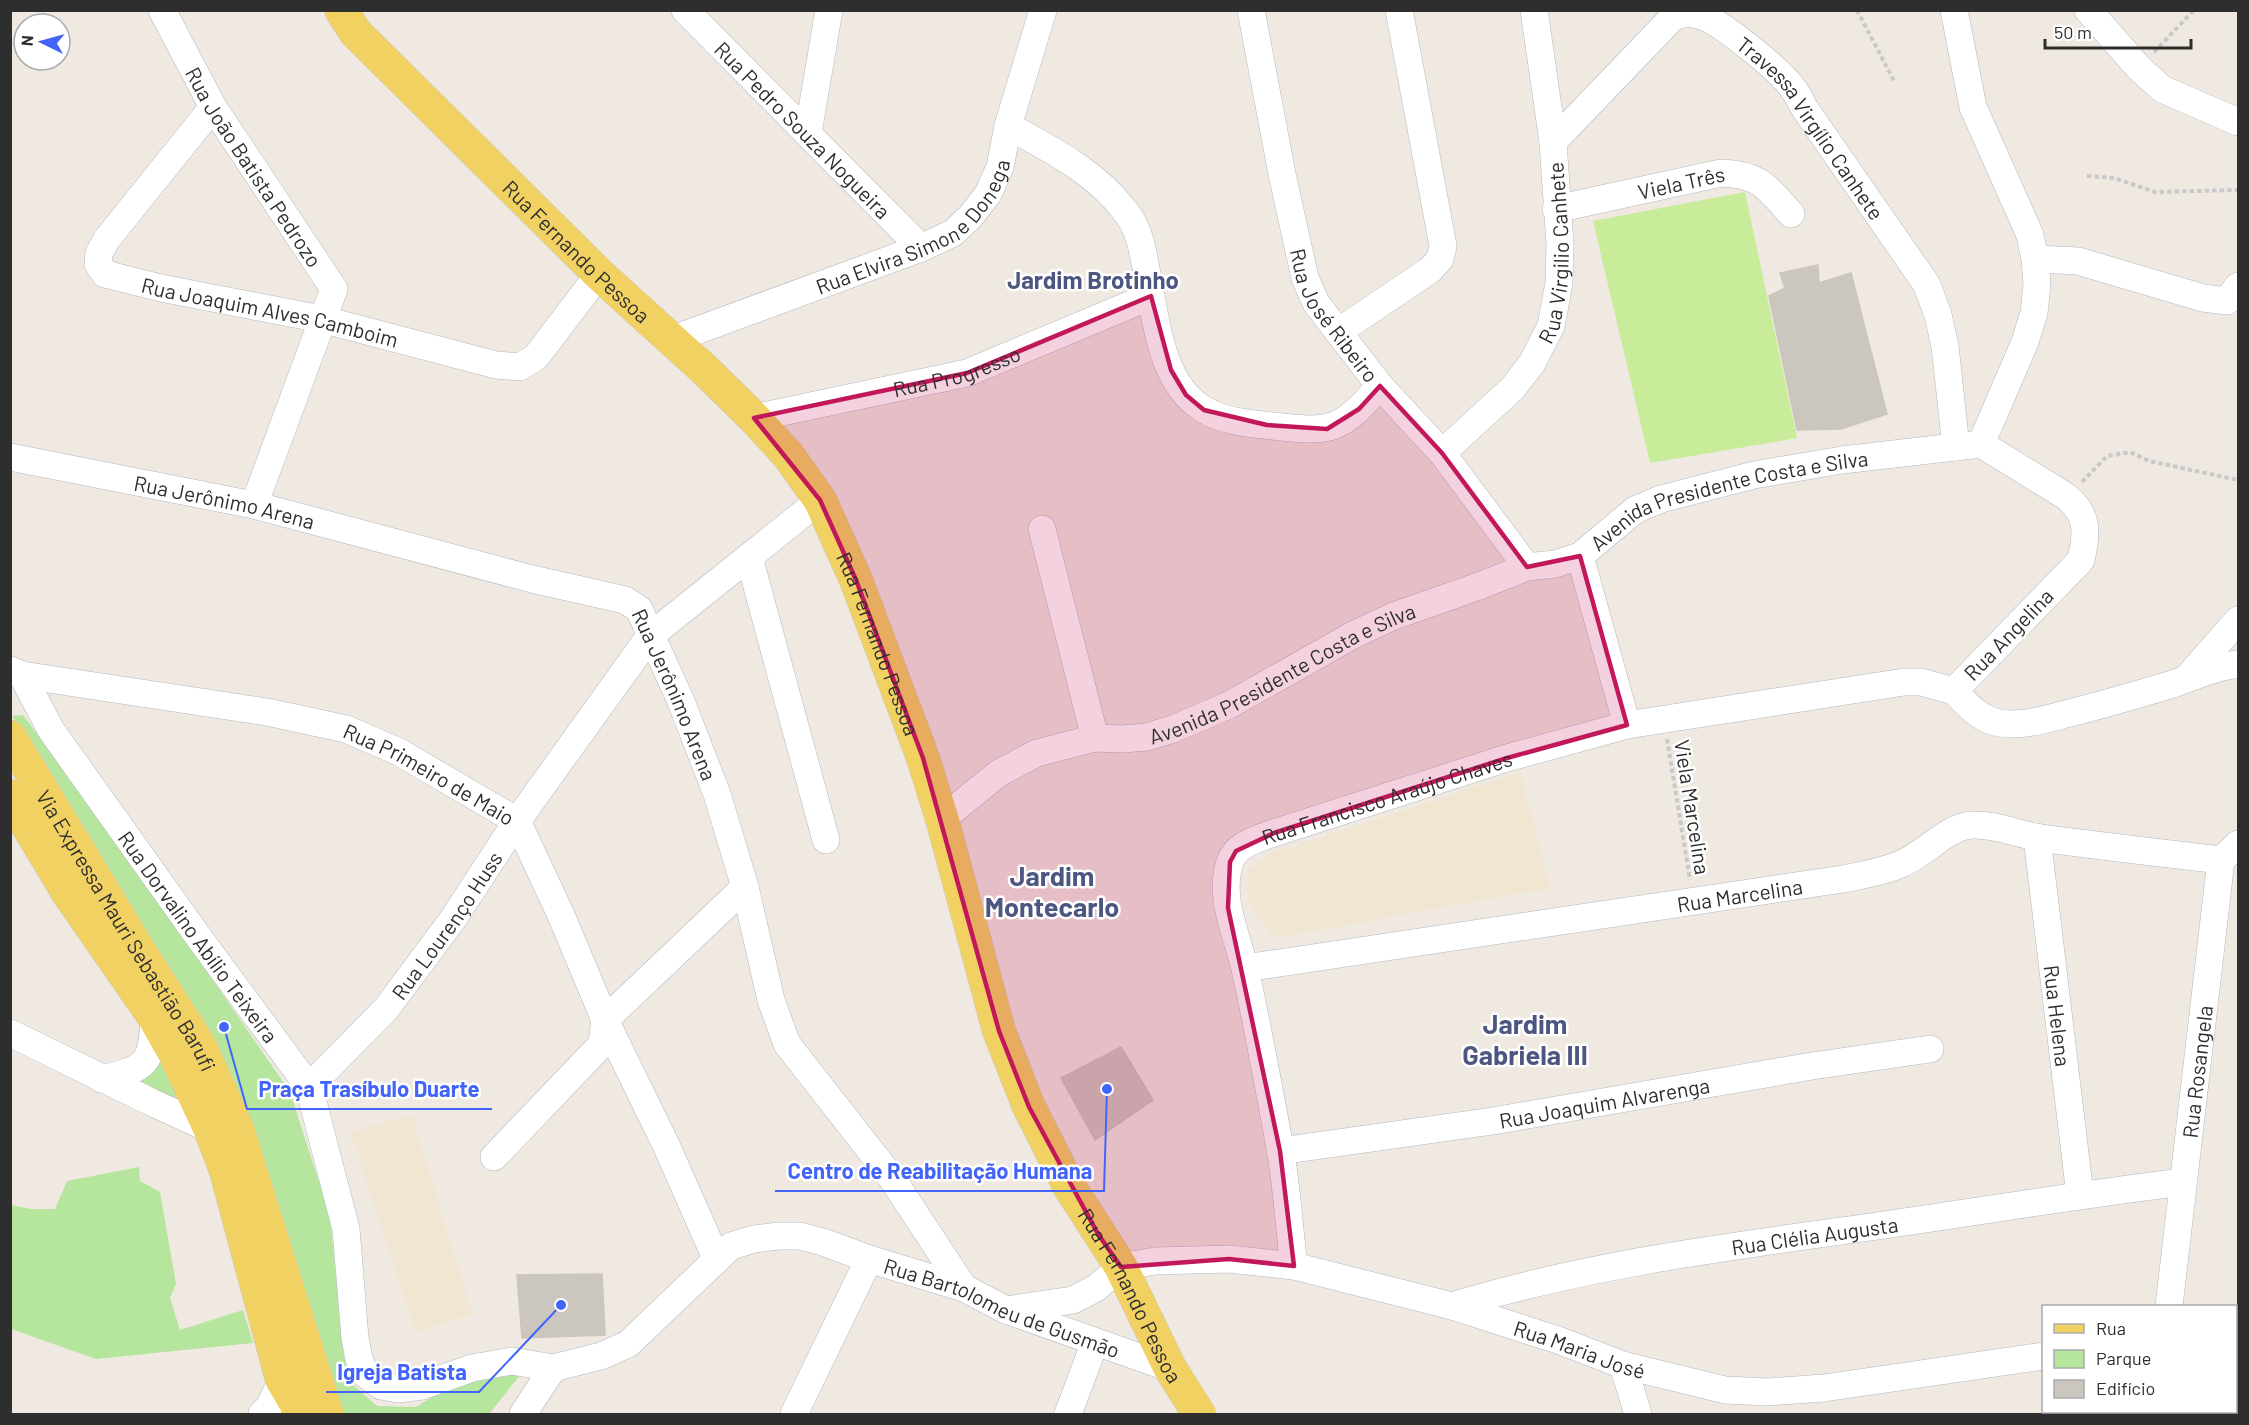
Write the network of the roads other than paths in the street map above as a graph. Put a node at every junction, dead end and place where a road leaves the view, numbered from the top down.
1 (162, 10) edge
2 (341, 10) edge
3 (685, 10) edge
4 (829, 10) edge
5 (1043, 10) edge
6 (1251, 10) edge
7 (1399, 10) edge
8 (1534, 10) edge
9 (1954, 10) edge
10 (2088, 10) edge
11 (213, 107) junction
12 (2238, 122) edge
13 (1008, 126) junction
14 (808, 132) junction
15 (1553, 142) junction
16 (1556, 209) junction
17 (1791, 214) dead end
18 (921, 249) junction
19 (2036, 259) junction
20 (599, 274) junction
21 (1151, 296) junction
22 (2235, 299) edge
23 (321, 319) junction
24 (1338, 332) junction
25 (671, 340) junction
26 (1380, 386) junction
27 (754, 418) junction
28 (1969, 445) junction
29 (1442, 453) junction
30 (10, 457) edge
31 (820, 500) junction
32 (254, 505) junction
33 (1042, 529) dead end
34 (1580, 556) junction
35 (749, 557) junction
36 (1527, 567) junction
37 (2238, 621) edge
38 (650, 636) junction
39 (2238, 664) edge
40 (16, 672) edge
41 (2186, 679) junction
42 (1954, 691) junction
43 (1628, 725) junction
44 (10, 737) edge
45 (1095, 738) junction
46 (10, 796) edge
47 (942, 819) junction
48 (518, 821) junction
49 (2037, 837) junction
50 (826, 840) dead end
51 (2230, 852) edge
52 (745, 887) junction
53 (1245, 968) junction
54 (154, 1017) junction
55 (605, 1020) junction
56 (10, 1034) edge
57 (1930, 1049) dead end
58 (101, 1079) junction
59 (309, 1087) junction
60 (223, 1128) junction
61 (1280, 1151) junction
62 (494, 1157) dead end
63 (2183, 1182) junction
64 (2080, 1195) junction
65 (717, 1258) junction
66 (869, 1259) junction
67 (1294, 1266) junction
68 (1121, 1267) junction
69 (964, 1288) junction
70 (1452, 1305) junction
71 (2169, 1305) edge
72 (1006, 1310) junction
73 (1095, 1342) junction
74 (2042, 1356) edge
75 (1623, 1365) junction
76 (554, 1368) junction
77 (1170, 1368) junction
78 (282, 1380) junction
79 (262, 1414) edge
80 (302, 1414) edge
81 (327, 1414) edge
82 (523, 1414) edge
83 (794, 1414) edge
84 (1068, 1414) edge
85 (1199, 1414) edge
86 (1638, 1414) edge

1 - 11 street, Rua João Batista Pedrozo
2 - 20 main road, Rua Fernando Pessoa
3 - 14 street, Rua Pedro Souza Nogueira
4 - 14 street
5 - 13 street, Rua Elvira Simone Donega
6 - 24 street, Rua José Ribeiro
7 - 24 street
8 - 15 street, Rua Virgilio Canhete
9 - 19 street
10 - 12 street
11 - 23 street, Rua João Batista Pedrozo
11 - 23 street, Rua Joaquim Alves Camboim
13 - 18 street, Rua Elvira Simone Donega
13 - 21 street
14 - 18 street, Rua Pedro Souza Nogueira
15 - 16 street, Rua Virgilio Canhete
15 - 28 street, Travessa Virgílio Canhete
16 - 17 street, Viela Três
16 - 29 street, Rua Virgilio Canhete
18 - 25 street, Rua Elvira Simone Donega
19 - 22 street
19 - 28 street
20 - 23 street, Rua Joaquim Alves Camboim
20 - 25 main road, Rua Fernando Pessoa
21 - 26 street
21 - 27 street, Rua Progresso
23 - 32 street
24 - 26 street, Rua José Ribeiro
25 - 27 main road, Rua Fernando Pessoa
26 - 29 street, Rua José Ribeiro
27 - 31 main road, Rua Fernando Pessoa
28 - 34 street, Avenida Presidente Costa e Silva
28 - 42 street, Rua Angelina
29 - 36 street, Rua José Ribeiro
30 - 32 street, Rua Jerônimo Arena
31 - 35 street, Rua Lourenço Huss
31 - 47 main road, Rua Fernando Pessoa
32 - 38 street, Rua Jerônimo Arena
33 - 45 street
34 - 36 street, Avenida Presidente Costa e Silva
34 - 43 street
35 - 38 street, Rua Lourenço Huss
35 - 50 street
36 - 45 street, Avenida Presidente Costa e Silva
37 - 41 street
38 - 48 street, Rua Lourenço Huss
38 - 52 street, Rua Jerônimo Arena
39 - 41 street, Rua Angelina
40 - 48 street, Rua Primeiro de Maio
40 - 59 street, Rua Dorvalino Abílio Teixeira
41 - 42 street, Rua Angelina
42 - 43 street, Rua Francisco Araújo Chaves
43 - 53 street, Rua Francisco Araújo Chaves
44 - 60 main road, Via Expressa Mauri Sebastião Barufi
45 - 47 street, Avenida Presidente Costa e Silva
46 - 54 main road, Via Expressa Mauri Sebastião Barufi
47 - 68 main road, Rua Fernando Pessoa
48 - 55 street, Rua Primeiro de Maio
48 - 59 street, Rua Lourenço Huss
49 - 51 street, Rua Marcelina
49 - 53 street, Rua Marcelina
49 - 64 street, Rua Helena
51 - 63 street, Rua Rosangela
52 - 55 street
52 - 69 street, Rua Jerônimo Arena
53 - 61 street, Rua Francisco Araújo Chaves
54 - 58 street
54 - 60 main road, Via Expressa Mauri Sebastião Barufi
55 - 62 street
55 - 65 street, Rua Primeiro de Maio
56 - 58 street
57 - 61 street, Rua Joaquim Alvarenga
58 - 60 street
59 - 76 street, Rua Dorvalino Abílio Teixeira
60 - 78 main road, Via Expressa Mauri Sebastião Barufi
60 - 81 main road, Via Expressa Mauri Sebastião Barufi
61 - 67 street, Rua Francisco Araújo Chaves
63 - 64 street, Rua Clélia Augusta
63 - 71 street, Rua Rosangela
64 - 70 street, Rua Clélia Augusta
65 - 66 street, Rua Bartolomeu de Gusmão
65 - 76 street, Rua Bartolomeu de Gusmão
66 - 69 street, Rua Bartolomeu de Gusmão
66 - 83 street, Rua Bartolomeu de Gusmão
67 - 68 street, Rua Maria José
67 - 70 street, Rua Maria José
68 - 72 street
68 - 77 main road, Rua Fernando Pessoa
69 - 72 street, Rua Bartolomeu de Gusmão
70 - 75 street, Rua Maria José
72 - 73 street, Rua Bartolomeu de Gusmão
73 - 77 street, Rua Bartolomeu de Gusmão
73 - 84 street
74 - 75 street, Rua Maria José
75 - 86 street
76 - 82 street
77 - 85 main road, Rua Fernando Pessoa
78 - 79 street
78 - 80 main road, Via Expressa Mauri Sebastião Barufi

